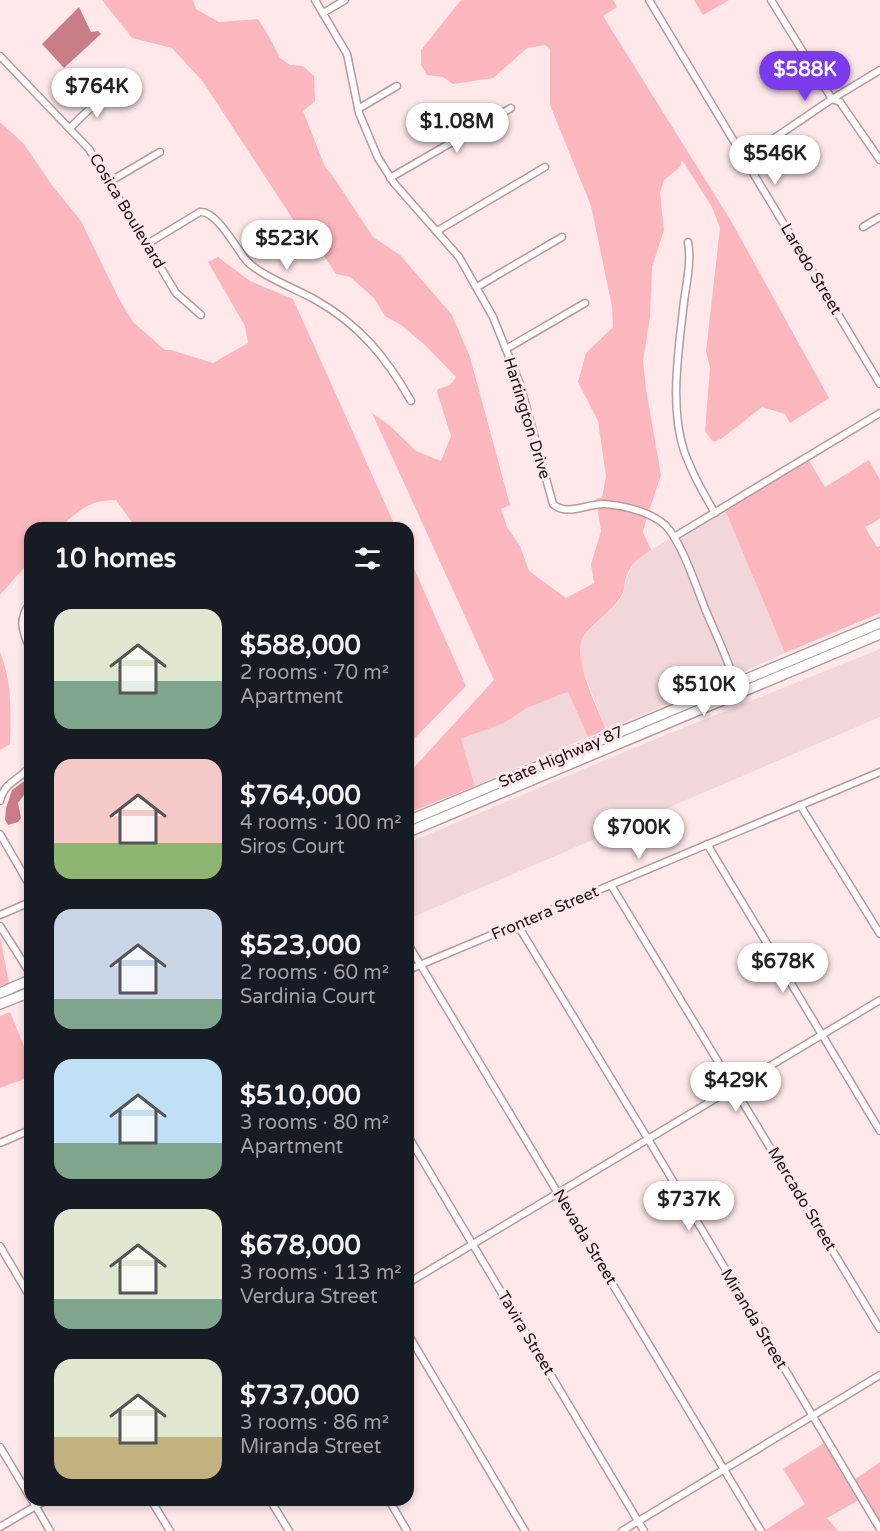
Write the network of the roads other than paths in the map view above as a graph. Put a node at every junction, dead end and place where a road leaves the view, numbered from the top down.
1 (315, 0) edge
2 (345, 0) edge
3 (649, 0) edge
4 (771, 0) edge
5 (323, 13) junction
6 (0, 56) edge
7 (880, 70) edge
8 (397, 86) dead end
9 (107, 92) dead end
10 (832, 99) junction
11 (511, 108) dead end
12 (358, 109) junction
13 (70, 128) junction
14 (878, 151) edge
15 (160, 152) dead end
16 (745, 159) junction
17 (880, 160) edge
18 (545, 167) dead end
19 (390, 178) junction
20 (110, 182) junction
21 (880, 216) edge
22 (863, 227) dead end
23 (437, 231) junction
24 (562, 237) dead end
25 (688, 242) dead end
26 (147, 244) junction
27 (477, 287) junction
28 (585, 303) dead end
29 (201, 315) dead end
30 (506, 349) junction
31 (880, 384) edge
32 (411, 401) dead end
33 (880, 413) edge
34 (715, 513) junction
35 (674, 537) junction
36 (24, 612) edge
37 (880, 622) edge
38 (880, 634) edge
39 (24, 635) edge
40 (838, 651) junction
41 (735, 683) junction
42 (653, 718) junction
43 (654, 729) junction
44 (568, 765) junction
45 (24, 772) edge
46 (880, 772) edge
47 (0, 801) edge
48 (449, 804) junction
49 (800, 805) junction
50 (414, 819) edge
51 (414, 823) edge
52 (414, 829) edge
53 (0, 834) edge
54 (707, 844) junction
55 (24, 876) edge
56 (612, 885) junction
57 (24, 905) edge
58 (0, 915) edge
59 (517, 924) junction
60 (0, 926) edge
61 (880, 934) edge
62 (414, 953) edge
63 (24, 964) edge
64 (421, 964) junction
65 (414, 967) edge
66 (24, 983) edge
67 (0, 993) edge
68 (24, 995) edge
69 (880, 1000) edge
70 (0, 1005) edge
71 (822, 1035) junction
72 (735, 1086) junction
73 (880, 1131) edge
74 (24, 1133) edge
75 (648, 1139) junction
76 (0, 1143) edge
77 (414, 1146) edge
78 (558, 1192) junction
79 (473, 1242) junction
80 (0, 1246) edge
81 (414, 1278) edge
82 (24, 1287) edge
83 (880, 1329) edge
84 (414, 1344) edge
85 (880, 1375) edge
86 (812, 1416) junction
87 (0, 1447) edge
88 (724, 1470) junction
89 (24, 1488) edge
90 (26, 1506) edge
91 (35, 1506) edge
92 (155, 1506) edge
93 (274, 1506) edge
94 (392, 1506) edge
95 (638, 1522) junction
96 (0, 1527) edge
97 (880, 1529) edge
98 (50, 1531) edge
99 (170, 1531) edge
100 (289, 1531) edge
101 (407, 1531) edge
102 (525, 1531) edge
103 (622, 1531) edge
104 (644, 1531) edge
105 (760, 1531) edge

1 - 5 street, Hartington Drive
2 - 5 street
3 - 16 street, Laredo Street
4 - 10 street
5 - 12 street, Hartington Drive
6 - 13 street, Cosica Boulevard
7 - 10 street
8 - 12 street
9 - 13 street
10 - 14 street
10 - 16 street
11 - 19 street
12 - 19 street, Hartington Drive
13 - 20 street, Cosica Boulevard
14 - 17 street
15 - 20 street
16 - 31 street, Laredo Street
18 - 23 street
19 - 23 street, Hartington Drive
20 - 26 street, Cosica Boulevard
21 - 22 street
23 - 27 street, Hartington Drive
24 - 27 street
25 - 34 street
26 - 29 street, Cosica Boulevard
26 - 32 street
27 - 30 street, Hartington Drive
28 - 30 street
30 - 35 street, Hartington Drive
33 - 34 street
34 - 35 street
35 - 41 street
36 - 39 street
37 - 41 highway, State Highway 87
38 - 40 highway
40 - 41 street
40 - 43 highway
41 - 42 highway, State Highway 87
41 - 43 street
42 - 44 street
42 - 48 highway, State Highway 87
43 - 44 highway
44 - 52 highway
45 - 47 street
46 - 49 street, Frontera Street
48 - 50 highway, State Highway 87
48 - 51 street
49 - 54 street, Frontera Street
49 - 61 street
53 - 55 street
54 - 56 street, Frontera Street
54 - 71 street
56 - 59 street, Frontera Street
56 - 72 street, Mercado Street
57 - 58 street
59 - 64 street, Frontera Street
59 - 75 street, Miranda Street
60 - 63 street
62 - 64 street, Nevada Street
64 - 65 street, Frontera Street
64 - 78 street, Nevada Street
66 - 67 highway
68 - 70 highway
69 - 71 street
71 - 72 street
71 - 73 street
72 - 75 street
72 - 83 street, Mercado Street
74 - 76 street
75 - 78 street
75 - 86 street, Miranda Street
77 - 79 street, Tavira Street
78 - 79 street
78 - 88 street, Nevada Street
79 - 81 street
79 - 95 street, Tavira Street
80 - 82 street
84 - 102 street
85 - 86 street
86 - 88 street
86 - 97 street, Miranda Street
87 - 89 street
88 - 95 street
88 - 105 street, Nevada Street
90 - 96 street
91 - 98 street
92 - 99 street
93 - 100 street
94 - 101 street
95 - 103 street
95 - 104 street, Tavira Street

